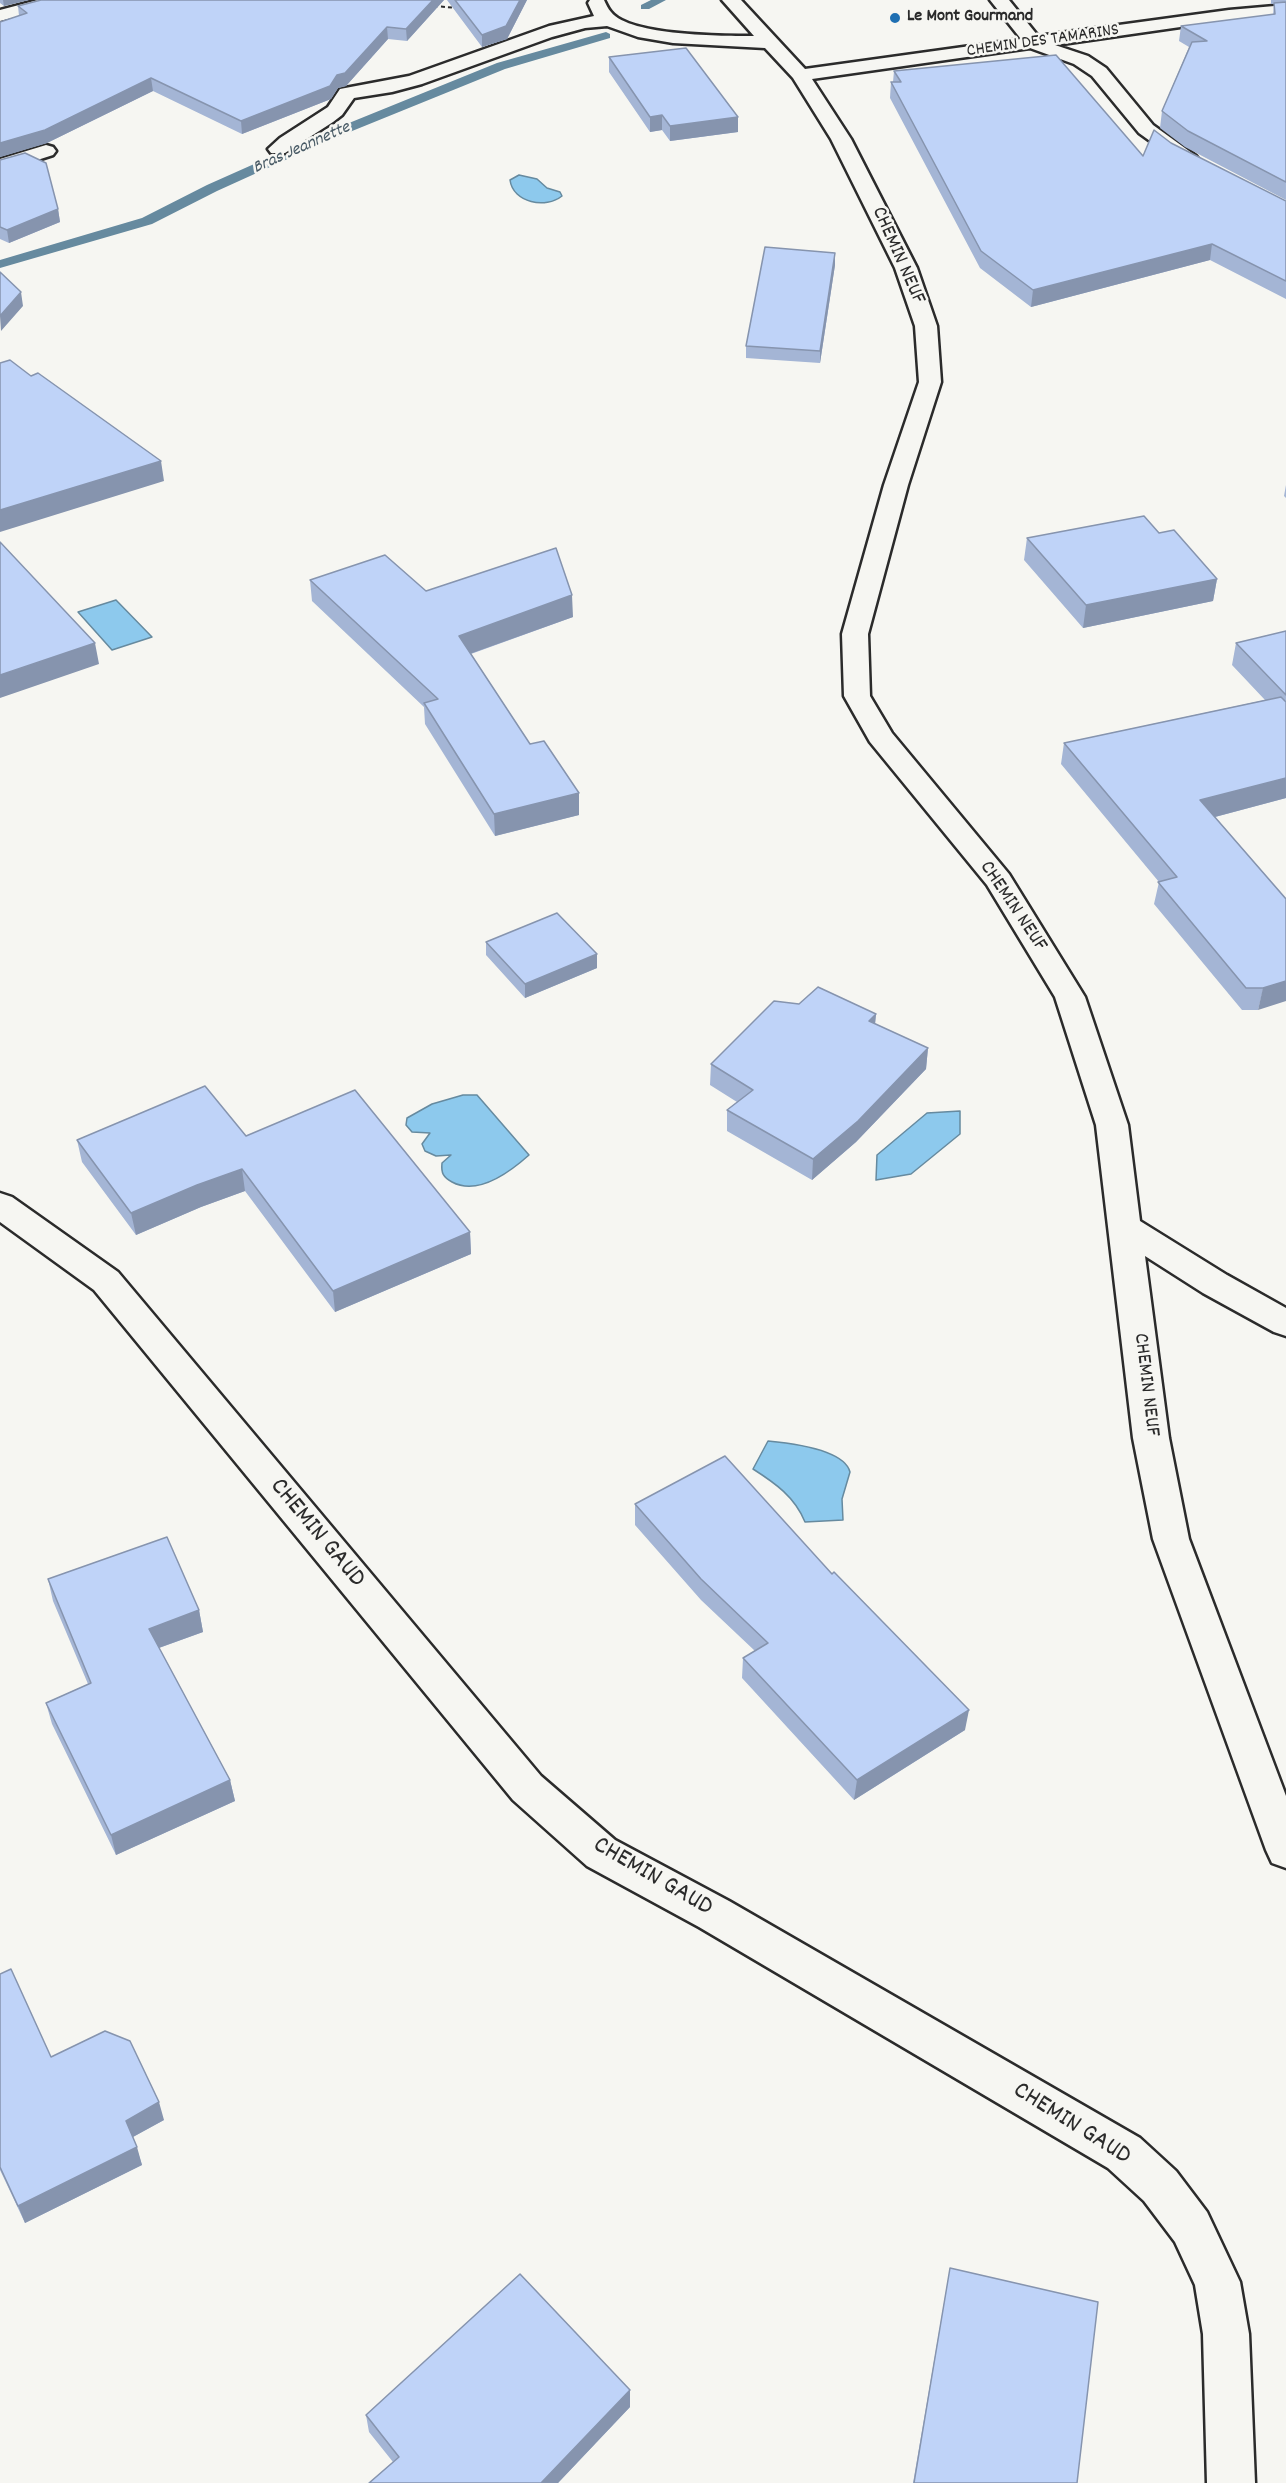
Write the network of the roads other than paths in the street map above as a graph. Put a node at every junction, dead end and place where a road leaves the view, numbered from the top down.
1 (59, 0) edge
2 (597, 0) edge
3 (732, 0) edge
4 (999, 0) edge
5 (1245, 0) edge
6 (1286, 10) edge
7 (1229, 15) junction
8 (0, 16) edge
9 (606, 21) junction
10 (770, 42) junction
11 (1035, 44) junction
12 (800, 75) junction
13 (278, 149) dead end
14 (46, 151) edge
15 (0, 166) edge
16 (1207, 170) edge
17 (0, 1205) edge
18 (1126, 1228) junction
19 (1286, 1323) edge
20 (1286, 1850) edge
21 (1231, 2483) edge

1 - 8 street
2 - 9 street
3 - 10 street, CHEMIN NEUF
4 - 11 street
5 - 7 street
6 - 7 street, CHEMIN DES TAMARINS
7 - 11 street, CHEMIN DES TAMARINS
9 - 10 street
9 - 13 street
10 - 12 street, CHEMIN NEUF
11 - 12 street, CHEMIN DES TAMARINS
11 - 16 street
12 - 18 street, CHEMIN NEUF
14 - 15 street
17 - 21 street, CHEMIN GAUD
18 - 19 street
18 - 20 street, CHEMIN NEUF

